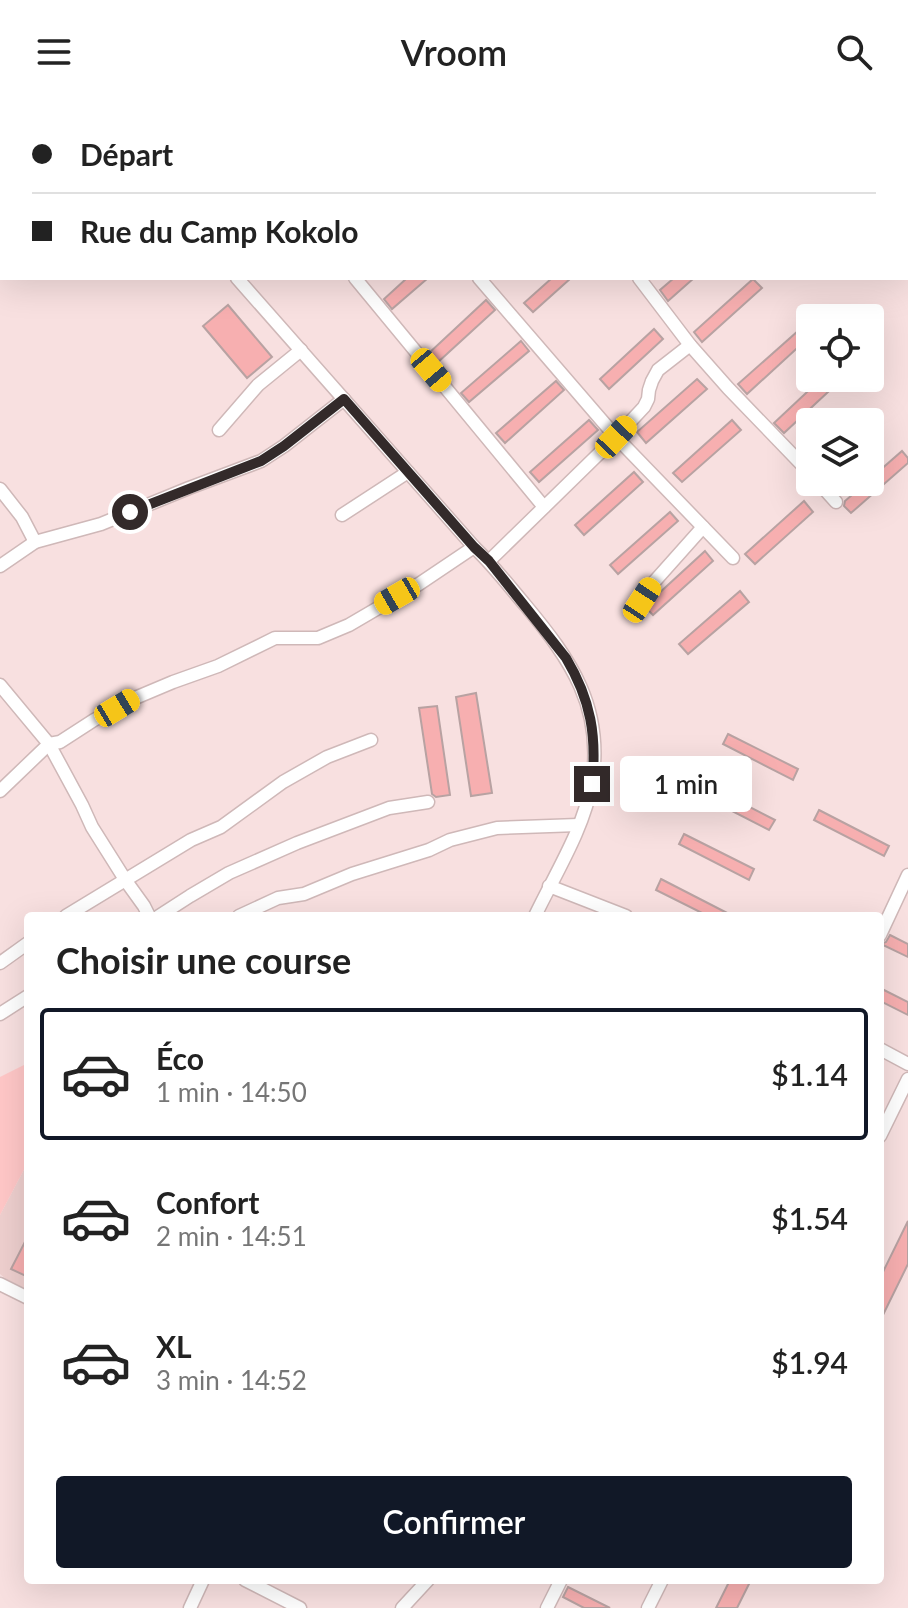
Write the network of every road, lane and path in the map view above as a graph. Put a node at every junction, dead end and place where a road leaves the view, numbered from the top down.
1 (239, 280) edge
2 (357, 280) edge
3 (481, 280) edge
4 (641, 280) edge
5 (690, 345) junction
6 (301, 350) junction
7 (344, 399) junction
8 (219, 430) dead end
9 (616, 437) junction
10 (796, 458) edge
11 (408, 472) junction
12 (0, 489) edge
13 (831, 496) edge
14 (836, 502) dead end
15 (544, 507) junction
16 (342, 515) dead end
17 (703, 527) junction
18 (35, 542) junction
19 (474, 547) junction
20 (733, 558) dead end
21 (489, 561) junction
22 (0, 566) edge
23 (642, 600) dead end
24 (0, 685) edge
25 (371, 740) dead end
26 (49, 744) junction
27 (0, 791) edge
28 (428, 802) dead end
29 (578, 825) junction
30 (908, 875) edge
31 (126, 881) junction
32 (549, 886) junction
33 (73, 912) edge
34 (147, 912) edge
35 (165, 912) edge
36 (248, 912) edge
37 (537, 912) edge
38 (616, 912) edge
39 (884, 926) edge
40 (24, 946) edge
41 (0, 963) edge
42 (24, 999) edge
43 (0, 1014) edge
44 (884, 1051) edge
45 (908, 1064) edge
46 (908, 1079) edge
47 (884, 1128) edge
48 (0, 1284) edge
49 (24, 1296) edge
50 (201, 1584) edge
51 (253, 1584) edge
52 (424, 1584) edge
53 (559, 1584) edge
54 (660, 1584) edge
55 (190, 1608) edge
56 (300, 1608) edge
57 (402, 1608) edge
58 (547, 1608) edge
59 (648, 1608) edge

1 - 6 street
2 - 15 street
3 - 9 street
4 - 5 street
5 - 9 street
5 - 10 street
6 - 7 street
6 - 8 street
7 - 11 street
7 - 18 street
9 - 15 street
9 - 17 street
11 - 16 street
11 - 19 street
12 - 18 street
13 - 14 street
15 - 21 street
17 - 20 street
17 - 23 street
18 - 22 street
19 - 21 street
19 - 26 street
21 - 29 street
24 - 26 street
25 - 31 street
26 - 27 street
26 - 31 street
28 - 35 street
29 - 32 street
29 - 36 street
30 - 39 street
31 - 33 street
31 - 34 street
32 - 37 street
32 - 38 street
40 - 41 street
42 - 43 street
44 - 45 street
46 - 47 street
48 - 49 street
50 - 55 street
51 - 56 street
52 - 57 street
53 - 58 street
54 - 59 street

